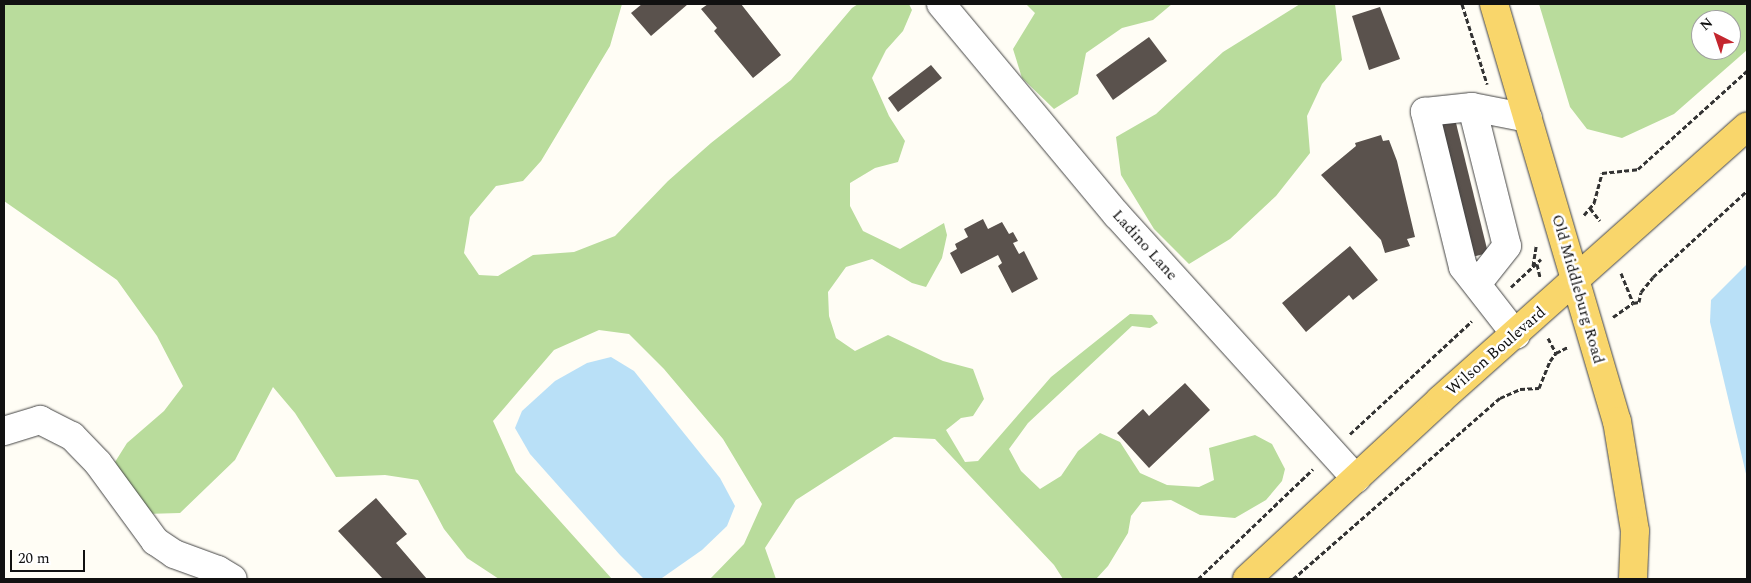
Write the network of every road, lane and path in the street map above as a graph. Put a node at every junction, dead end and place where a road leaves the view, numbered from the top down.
1 (941, 4) edge
2 (1494, 4) edge
3 (1472, 107) junction
4 (1528, 118) junction
5 (1747, 126) edge
6 (1747, 191) edge
7 (1590, 208) dead end
8 (1610, 247) junction
9 (1576, 280) junction
10 (1477, 284) junction
11 (1516, 334) junction
12 (1556, 353) dead end
13 (4, 431) edge
14 (1356, 479) junction
15 (233, 579) edge
16 (1247, 579) edge
17 (1293, 579) edge
18 (1633, 579) edge

1 - 14 street, Ladino Lane
2 - 4 main road, Old Middleburg Road
3 - 4 street
3 - 10 street
3 - 10 street
4 - 9 main road, Old Middleburg Road
5 - 8 main road, Wilson Boulevard
6 - 8 path
7 - 8 path
8 - 9 main road, Wilson Boulevard
9 - 11 main road, Wilson Boulevard
9 - 18 main road, Old Middleburg Road
10 - 11 street
11 - 14 main road, Wilson Boulevard
12 - 17 path
13 - 15 street
14 - 16 main road, Wilson Boulevard

